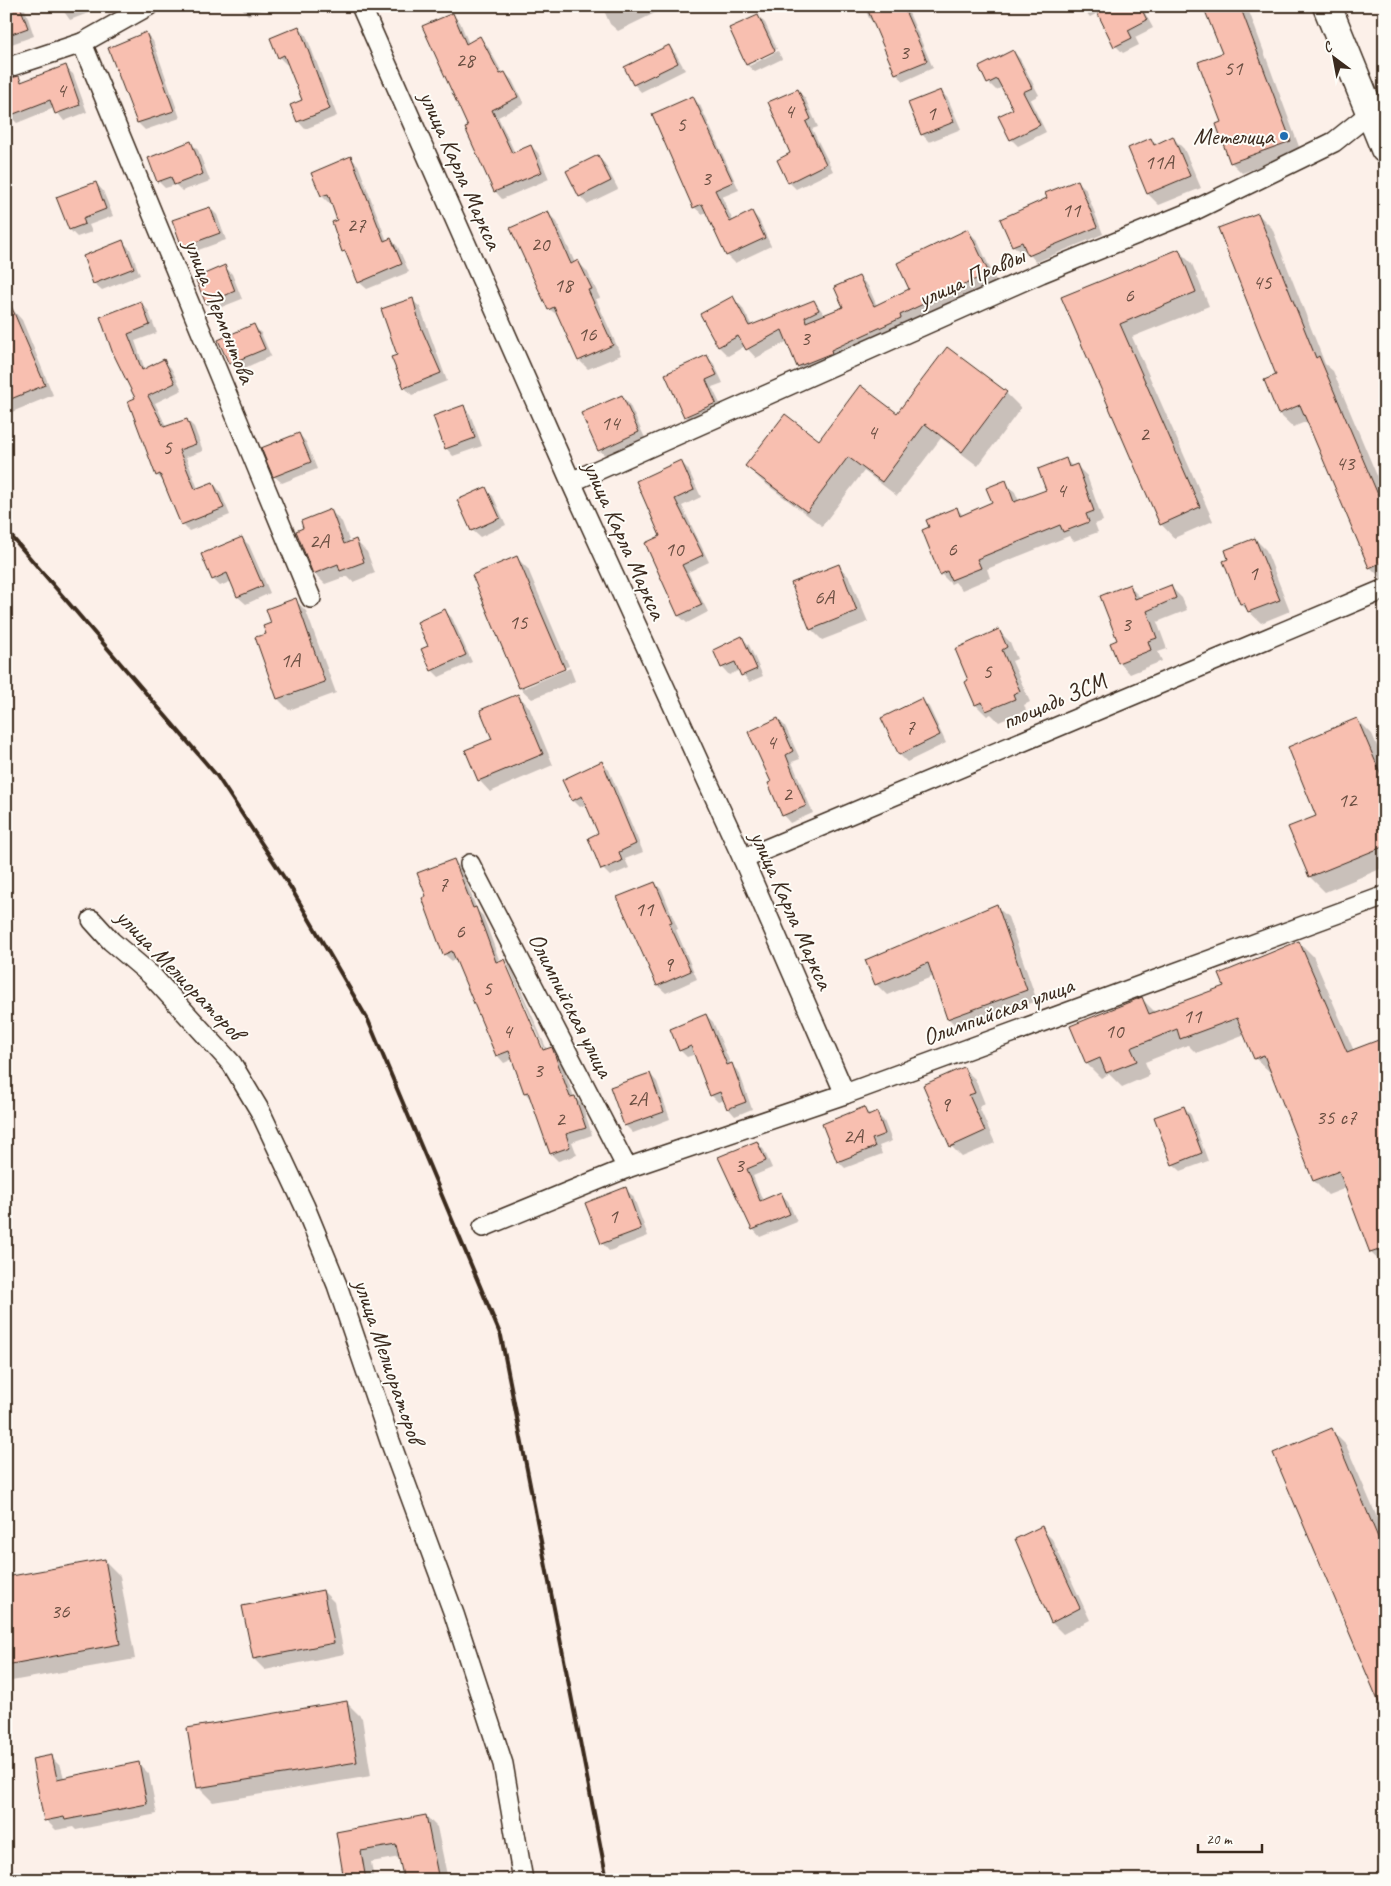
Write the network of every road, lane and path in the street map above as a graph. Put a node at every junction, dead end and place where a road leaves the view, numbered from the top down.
1 (148, 6) edge
2 (362, 6) edge
3 (1327, 6) edge
4 (82, 42) junction
5 (6, 68) edge
6 (1377, 111) edge
7 (1385, 149) edge
8 (571, 482) junction
9 (1385, 589) edge
10 (311, 598) dead end
11 (743, 859) junction
12 (470, 864) dead end
13 (1385, 896) edge
14 (92, 920) dead end
15 (844, 1094) junction
16 (627, 1168) junction
17 (483, 1226) dead end
18 (523, 1880) edge

1 - 4 street
2 - 8 street, улица Карла Маркса
3 - 6 main road
4 - 5 street
4 - 10 street, улица Лермонтова
6 - 7 main road
6 - 8 street, улица Правды
8 - 11 street, улица Карла Маркса
9 - 11 street, площадь ЗСМ
11 - 15 street, улица Карла Маркса
12 - 16 street, Олимпийская улица
13 - 15 street, Олимпийская улица
14 - 18 street, улица Мелиораторов
15 - 16 street, Олимпийская улица
16 - 17 street, Олимпийская улица

